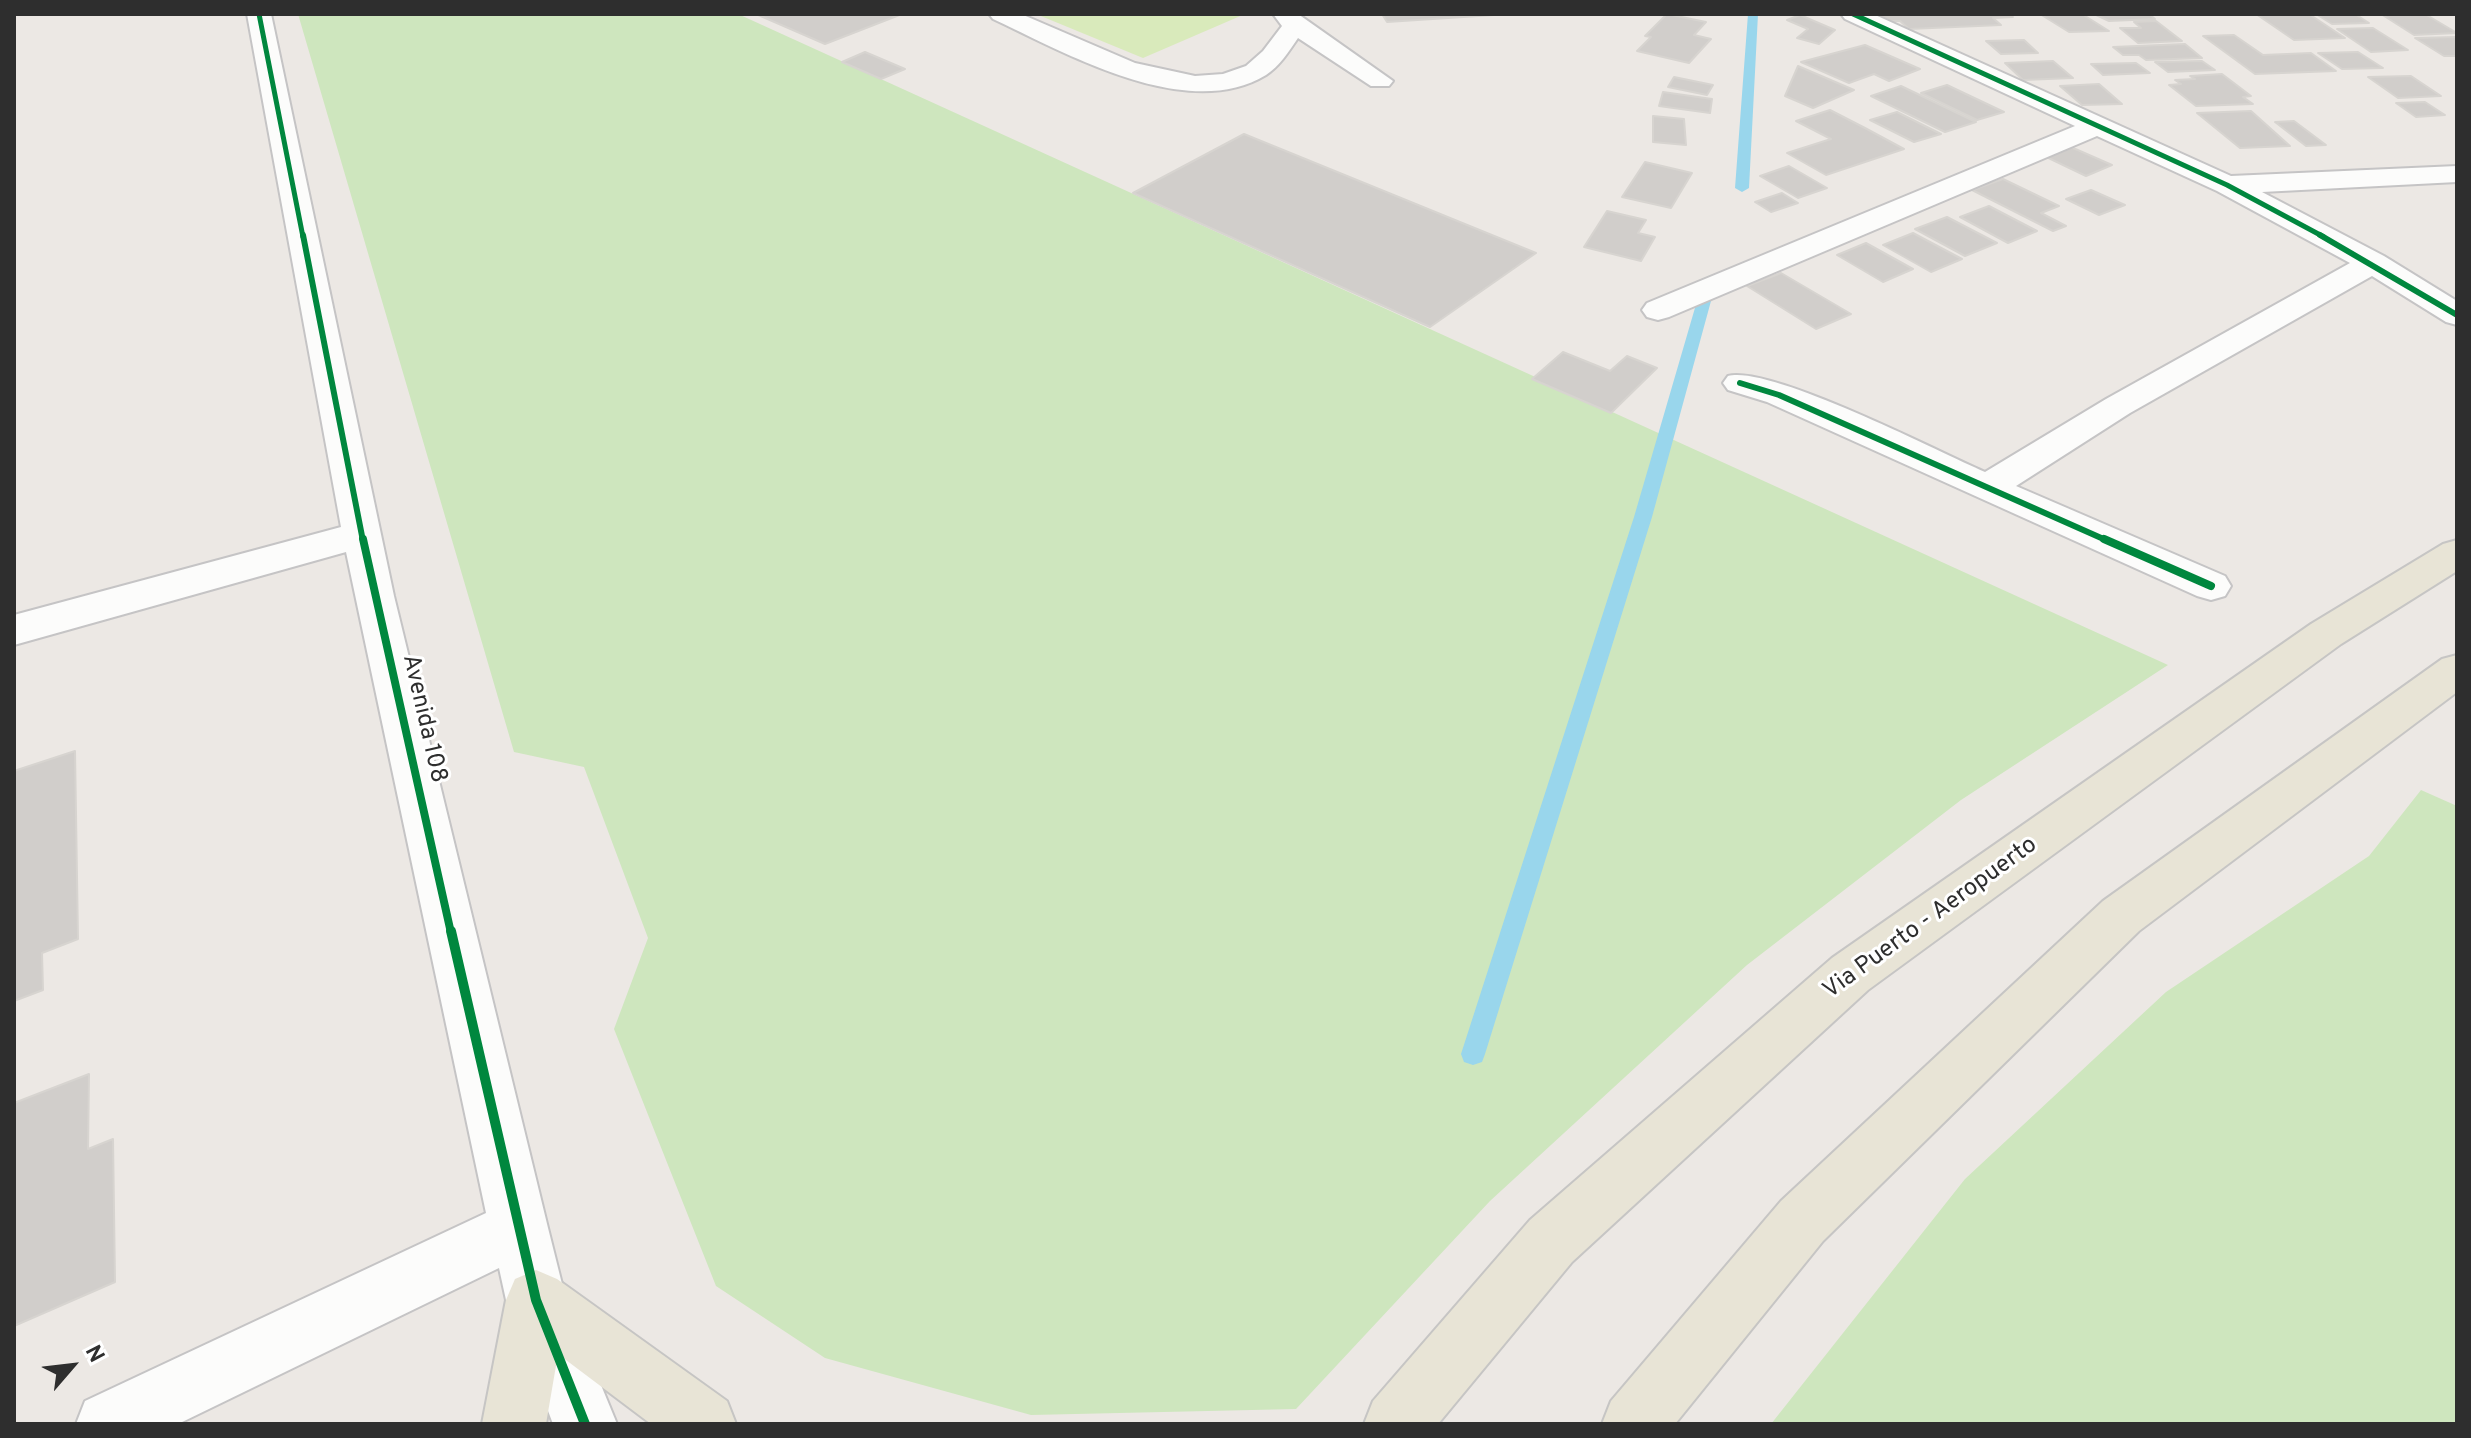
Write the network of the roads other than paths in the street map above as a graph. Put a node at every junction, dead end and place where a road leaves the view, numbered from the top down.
1 (259, 14) edge
2 (1001, 14) edge
3 (1853, 14) edge
4 (1290, 20) edge
5 (1380, 81) dead end
6 (2095, 127) junction
7 (2457, 174) edge
8 (2227, 185) junction
9 (2373, 263) junction
10 (1658, 310) dead end
11 (2457, 315) edge
12 (1740, 383) dead end
13 (1986, 488) junction
14 (363, 534) junction
15 (2457, 553) edge
16 (2211, 586) dead end
17 (14, 630) edge
18 (2456, 673) edge
19 (519, 1228) junction
20 (536, 1300) junction
21 (108, 1424) edge
22 (514, 1424) edge
23 (585, 1424) edge
24 (704, 1424) edge
25 (1396, 1424) edge
26 (1634, 1424) edge

1 - 14 street, Avenida 108
2 - 4 street
3 - 6 street
4 - 5 street
6 - 8 street
6 - 10 street
7 - 8 street
8 - 9 street
9 - 11 street
9 - 13 street
12 - 13 street
13 - 16 street
14 - 17 street
14 - 19 street, Avenida 108
15 - 25 main road, Via Puerto - Aeropuerto
18 - 26 main road
19 - 20 street, Avenida 108
19 - 21 street
20 - 22 main road
20 - 23 street, Avenida 108
20 - 24 main road

